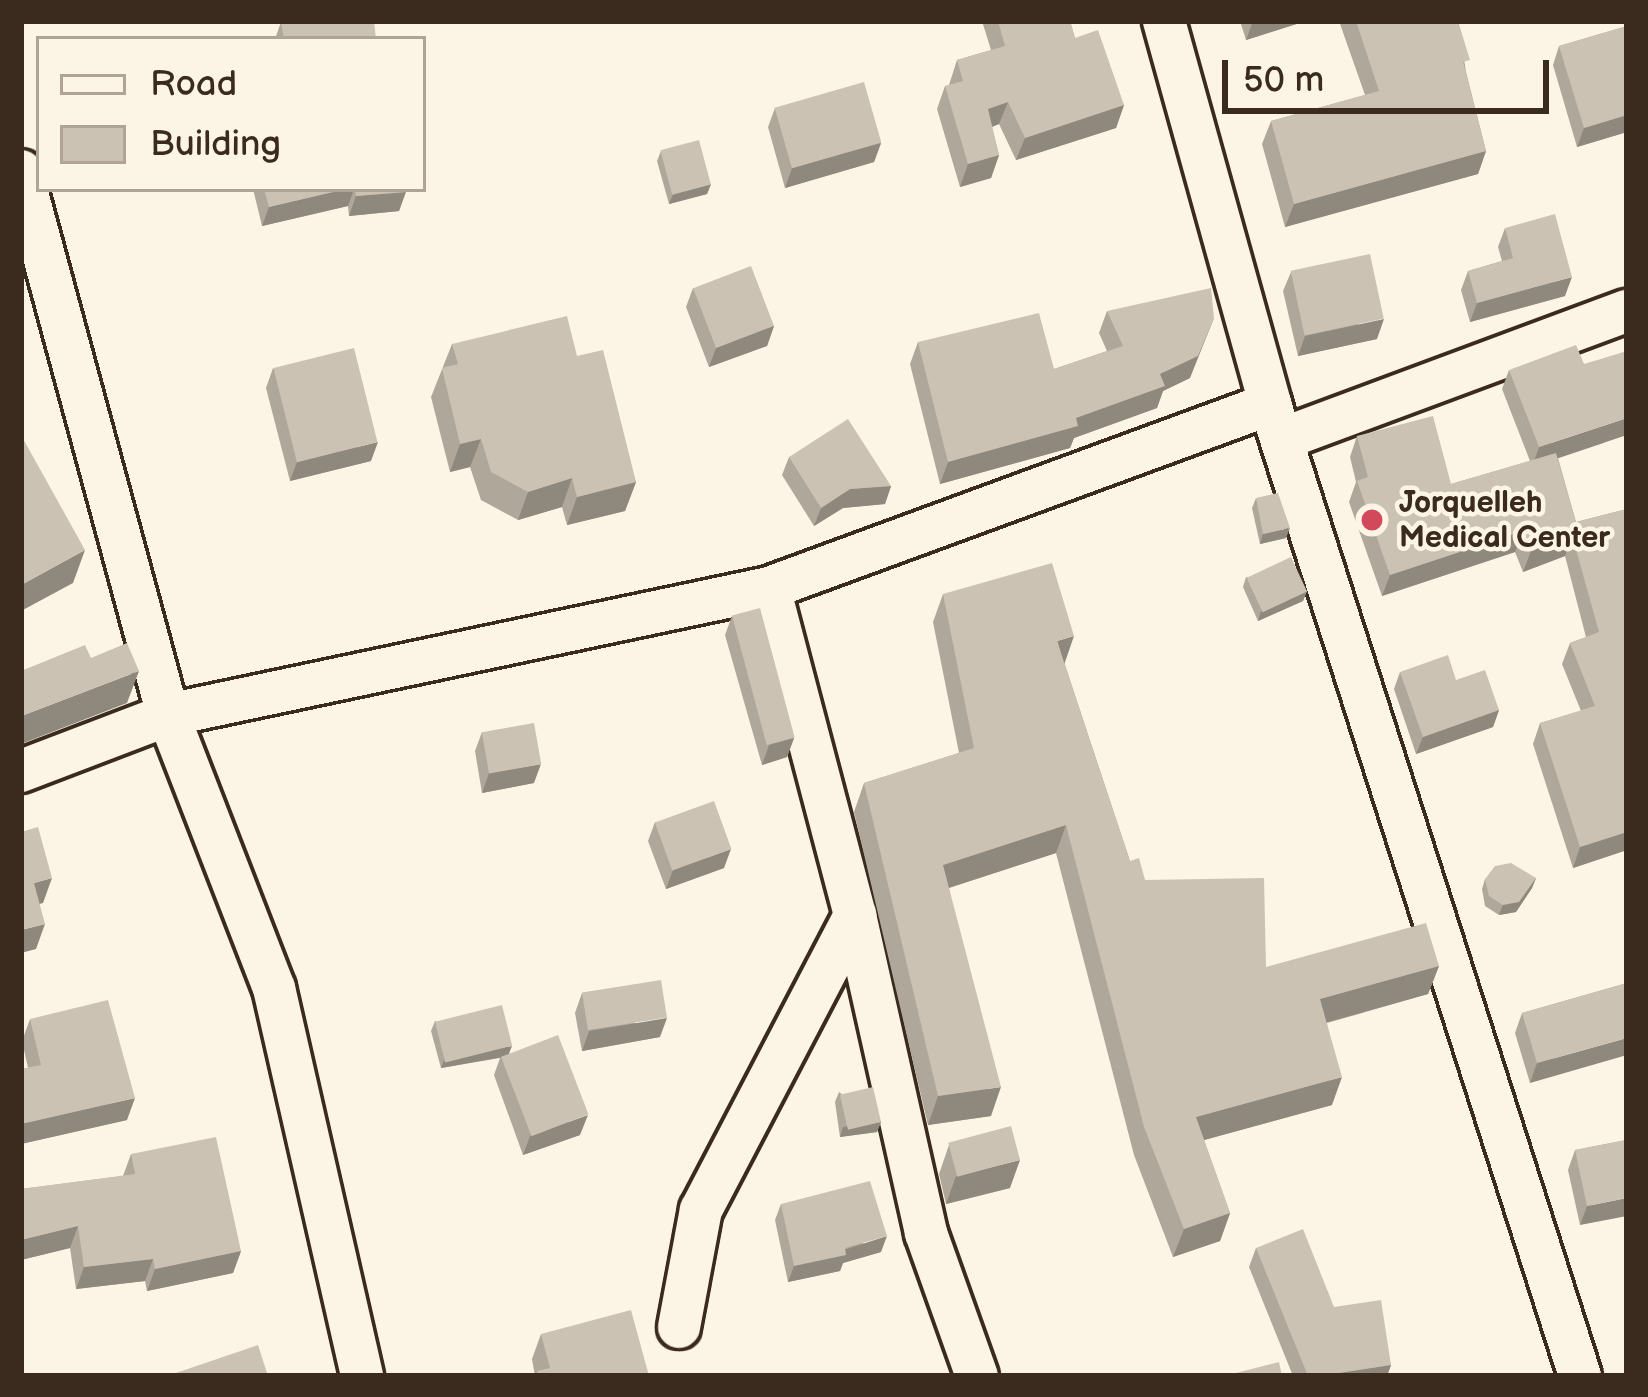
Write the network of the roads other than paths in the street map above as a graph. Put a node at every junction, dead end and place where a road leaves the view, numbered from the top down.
1 (1164, 21) edge
2 (21, 172) edge
3 (1627, 311) edge
4 (1276, 421) junction
5 (769, 588) junction
6 (168, 715) junction
7 (21, 771) edge
8 (855, 915) junction
9 (679, 1327) dead end
10 (362, 1376) edge
11 (977, 1376) edge
12 (1580, 1376) edge

1 - 4 street
2 - 6 street
3 - 4 street
4 - 5 street
4 - 12 street
5 - 6 street
5 - 8 street
6 - 7 street
6 - 10 street
8 - 9 street
8 - 11 street

